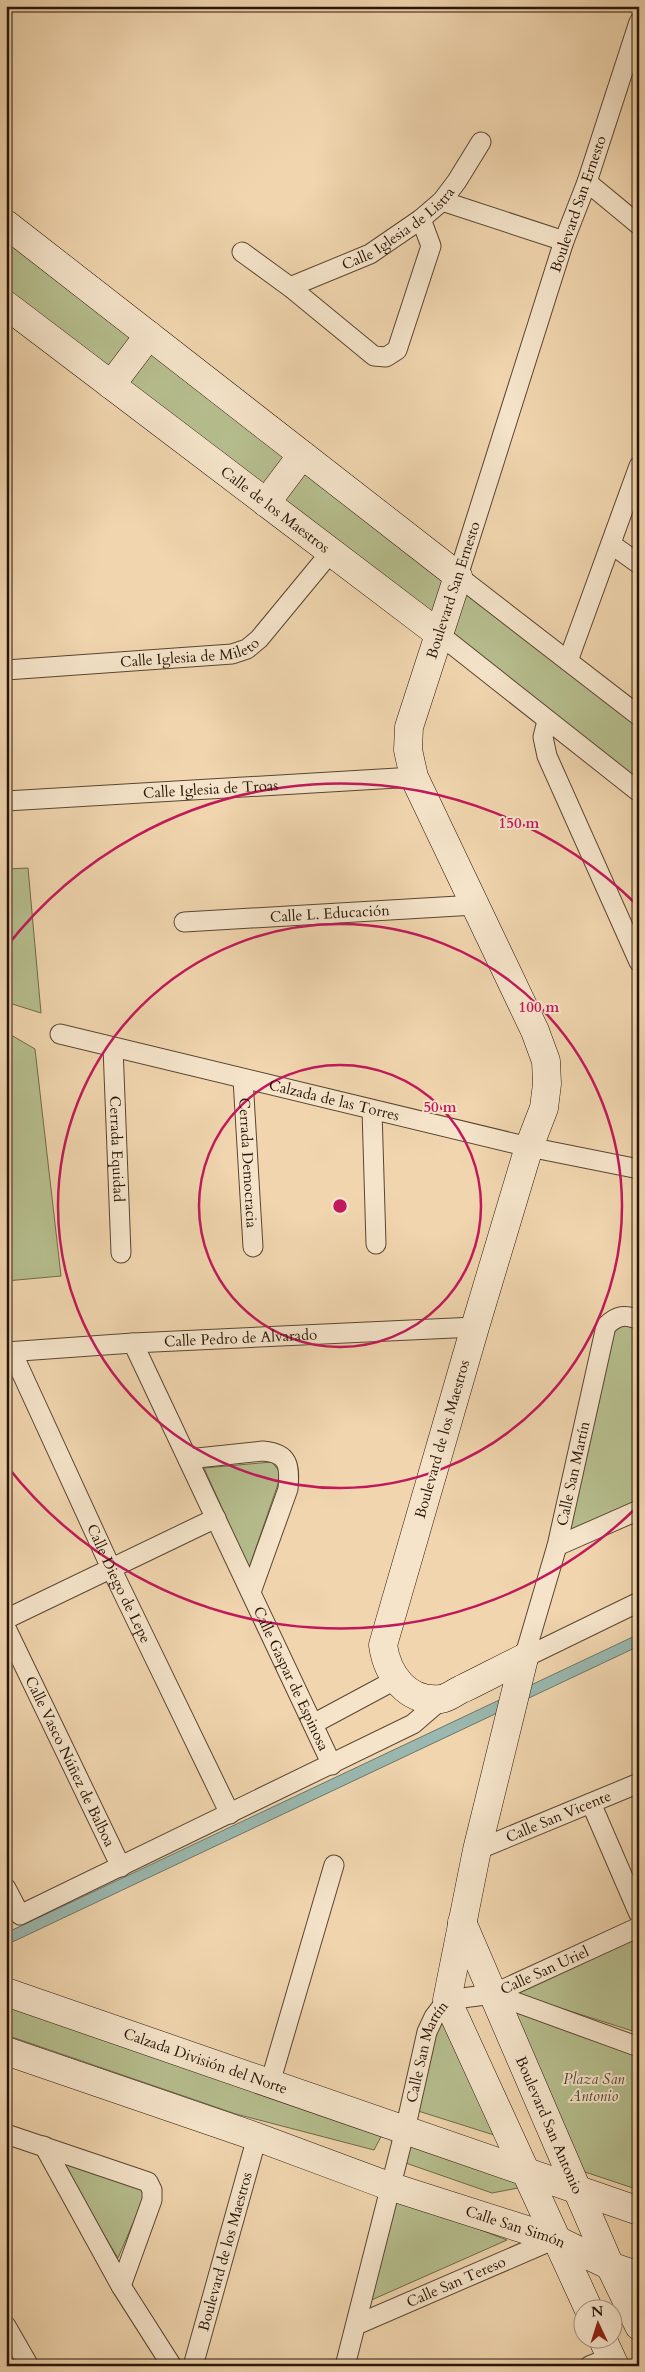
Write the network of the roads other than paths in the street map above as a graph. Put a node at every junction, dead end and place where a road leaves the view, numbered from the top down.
1 (639, 22) edge
2 (481, 142) dead end
3 (587, 182) junction
4 (442, 200) junction
5 (421, 219) junction
6 (6, 224) edge
7 (639, 225) edge
8 (564, 241) junction
9 (242, 252) dead end
10 (290, 287) junction
11 (6, 305) edge
12 (149, 335) junction
13 (111, 385) junction
14 (302, 455) junction
15 (639, 466) edge
16 (266, 503) junction
17 (612, 544) junction
18 (330, 553) junction
19 (639, 564) edge
20 (458, 576) junction
21 (439, 634) junction
22 (568, 662) junction
23 (6, 670) edge
24 (639, 716) edge
25 (547, 721) junction
26 (414, 777) junction
27 (639, 792) edge
28 (6, 801) edge
29 (475, 905) junction
30 (184, 922) dead end
31 (639, 962) edge
32 (60, 1034) dead end
33 (113, 1047) junction
34 (243, 1078) junction
35 (372, 1110) junction
36 (529, 1147) junction
37 (639, 1169) edge
38 (376, 1244) dead end
39 (253, 1248) dead end
40 (121, 1253) dead end
41 (639, 1320) edge
42 (475, 1327) junction
43 (133, 1344) junction
44 (9, 1352) edge
45 (188, 1459) junction
46 (639, 1510) edge
47 (216, 1518) junction
48 (557, 1546) junction
49 (111, 1568) junction
50 (251, 1592) junction
51 (639, 1602) edge
52 (6, 1619) edge
53 (6, 1628) edge
54 (522, 1669) junction
55 (395, 1680) junction
56 (442, 1699) junction
57 (313, 1724) junction
58 (332, 1764) junction
59 (639, 1783) edge
60 (591, 1803) junction
61 (230, 1814) junction
62 (477, 1850) junction
63 (334, 1865) dead end
64 (121, 1867) junction
65 (6, 1888) edge
66 (639, 1914) edge
67 (462, 1922) junction
68 (639, 1927) edge
69 (6, 1992) edge
70 (493, 1994) junction
71 (447, 2000) junction
72 (639, 2047) edge
73 (6, 2051) edge
74 (270, 2083) junction
75 (405, 2130) junction
76 (6, 2134) edge
77 (257, 2137) junction
78 (44, 2146) junction
79 (524, 2172) junction
80 (389, 2186) junction
81 (578, 2191) junction
82 (639, 2211) edge
83 (555, 2239) junction
84 (610, 2266) junction
85 (639, 2276) edge
86 (121, 2286) junction
87 (584, 2300) edge
88 (356, 2325) junction
89 (6, 2326) edge
90 (639, 2326) edge
91 (28, 2366) edge
92 (172, 2366) edge
93 (193, 2366) edge
94 (345, 2366) edge

1 - 3 street, Boulevard San Ernesto
2 - 4 street, Calle Iglesia de Listra
3 - 7 street
3 - 8 street, Boulevard San Ernesto
4 - 5 street, Calle Iglesia de Listra
4 - 8 street
5 - 10 street, Calle Iglesia de Listra
5 - 10 street
6 - 12 main road
8 - 20 street, Boulevard San Ernesto
9 - 10 street
11 - 13 main road, Calle de los Maestros
12 - 13 main road
12 - 14 main road
13 - 16 main road, Calle de los Maestros
14 - 16 main road
14 - 20 main road
15 - 17 street
16 - 18 main road, Calle de los Maestros
17 - 19 street
17 - 22 street
18 - 21 main road, Calle de los Maestros
18 - 23 street, Calle Iglesia de Mileto
20 - 21 main road, Boulevard San Ernesto
20 - 22 street
21 - 25 street
21 - 26 main road, Boulevard San Ernesto
22 - 24 street
25 - 27 street
25 - 31 street
26 - 28 street, Calle Iglesia de Troas
26 - 29 main road, Boulevard San Ernesto
29 - 30 street, Calle L. Educación
29 - 36 main road, Boulevard San Ernesto
32 - 33 street, Calzada de las Torres
33 - 34 street, Calzada de las Torres
33 - 40 street, Cerrada Equidad
34 - 35 street, Calzada de las Torres
34 - 39 street, Cerrada Democracia
35 - 36 street, Calzada de las Torres
35 - 38 street
36 - 37 street, Calzada de las Torres
36 - 42 main road, Boulevard de los Maestros
41 - 48 street, Calle San Martín
42 - 43 street, Calle Pedro de Alvarado
42 - 55 main road, Boulevard de los Maestros
43 - 44 street, Calle Pedro de Alvarado
43 - 45 street, Calle Gaspar de Espinosa
44 - 49 street, Calle Diego de Lepe
45 - 47 street, Calle Gaspar de Espinosa
45 - 50 street, Calle Gaspar de Espinosa
46 - 48 street, Calle San Martín
47 - 49 street
47 - 50 street, Calle Gaspar de Espinosa
48 - 54 street
49 - 52 street
49 - 61 street, Calle Diego de Lepe
50 - 57 street, Calle Gaspar de Espinosa
51 - 54 street
53 - 64 street, Calle Vasco Núñez de Balboa
54 - 56 main road
54 - 62 main road, Calle San Martín
55 - 56 main road
55 - 57 street
56 - 58 street
57 - 58 street, Calle Gaspar de Espinosa
58 - 61 street
59 - 60 street, Calle San Vicente
60 - 62 street, Calle San Vicente
60 - 66 street
61 - 64 street
62 - 67 main road, Calle San Martín
63 - 74 street
64 - 65 street
67 - 70 main road, Boulevard San Antonio
67 - 71 main road, Calle San Martín
68 - 70 street, Calle San Uriel
69 - 74 main road, Calzada División del Norte
70 - 71 street, Calle San Uriel
70 - 72 street
70 - 81 main road, Boulevard San Antonio
71 - 75 street, Calle San Martín
71 - 79 main road
73 - 77 main road
74 - 75 main road, Calzada División del Norte
75 - 79 main road
75 - 80 street, Calle San Martín
76 - 78 street
77 - 80 main road
77 - 93 street, Boulevard de los Maestros
78 - 86 street
78 - 86 street
79 - 81 main road
79 - 83 main road
80 - 83 main road, Calle San Simón
80 - 88 street, Calle San Martín
81 - 82 main road
81 - 84 main road, Boulevard San Antonio
83 - 84 main road, Calle San Simón
83 - 87 main road
83 - 88 street, Calle San Tereso
84 - 85 main road, Calle San Simón
84 - 90 main road, Boulevard San Antonio
86 - 92 street
88 - 94 street, Calle San Martín
89 - 91 street

